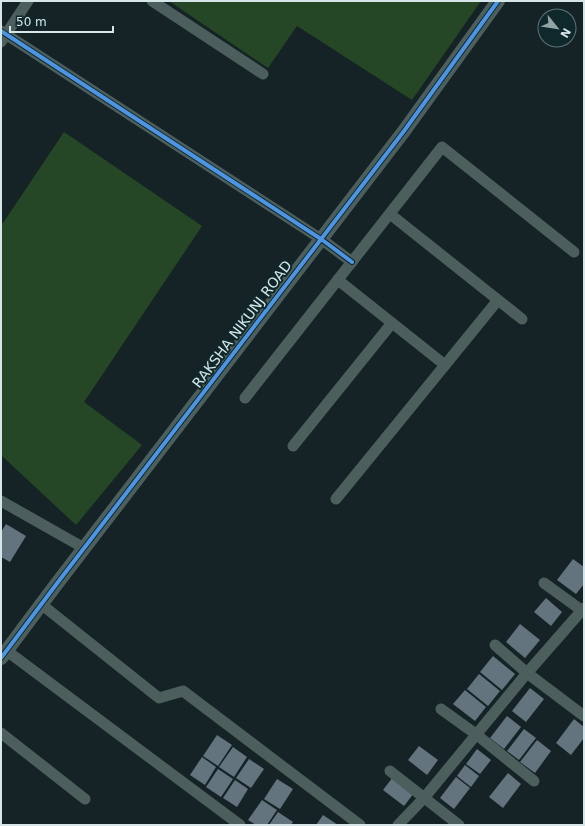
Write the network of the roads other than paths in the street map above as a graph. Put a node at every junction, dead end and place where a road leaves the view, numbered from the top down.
1 (28, 1) edge
2 (152, 1) edge
3 (498, 1) edge
4 (3, 36) edge
5 (263, 74) dead end
6 (390, 214) junction
7 (321, 239) junction
8 (574, 252) dead end
9 (352, 262) junction
10 (338, 280) junction
11 (498, 300) junction
12 (522, 319) dead end
13 (392, 323) junction
14 (445, 365) junction
15 (245, 398) dead end
16 (293, 446) dead end
17 (336, 499) dead end
18 (1, 501) edge
19 (84, 548) junction
20 (544, 583) dead end
21 (41, 604) junction
22 (583, 610) edge
23 (495, 645) dead end
24 (4, 655) edge
25 (527, 673) junction
26 (441, 708) dead end
27 (584, 716) edge
28 (1, 733) edge
29 (477, 735) junction
30 (390, 771) dead end
31 (534, 781) dead end
32 (424, 798) junction
33 (85, 799) dead end
34 (240, 825) edge
35 (360, 825) edge
36 (398, 825) edge
37 (459, 825) edge

1 - 4 street
2 - 5 street
3 - 7 street, RAKSHA NIKUNJ ROAD
4 - 7 street
6 - 8 street
6 - 9 street
6 - 11 street
7 - 9 street
7 - 19 street, RAKSHA NIKUNJ ROAD
9 - 10 street
10 - 13 street
10 - 15 street
11 - 12 street
11 - 14 street
13 - 14 street
13 - 16 street
14 - 17 street
18 - 19 street
19 - 21 street, RAKSHA NIKUNJ ROAD
20 - 22 street
21 - 24 street, RAKSHA NIKUNJ ROAD
21 - 35 street
22 - 25 street
23 - 25 street
24 - 34 street
25 - 27 street
25 - 29 street
26 - 29 street
28 - 33 street
29 - 31 street
29 - 32 street
30 - 32 street
32 - 36 street
32 - 37 street

